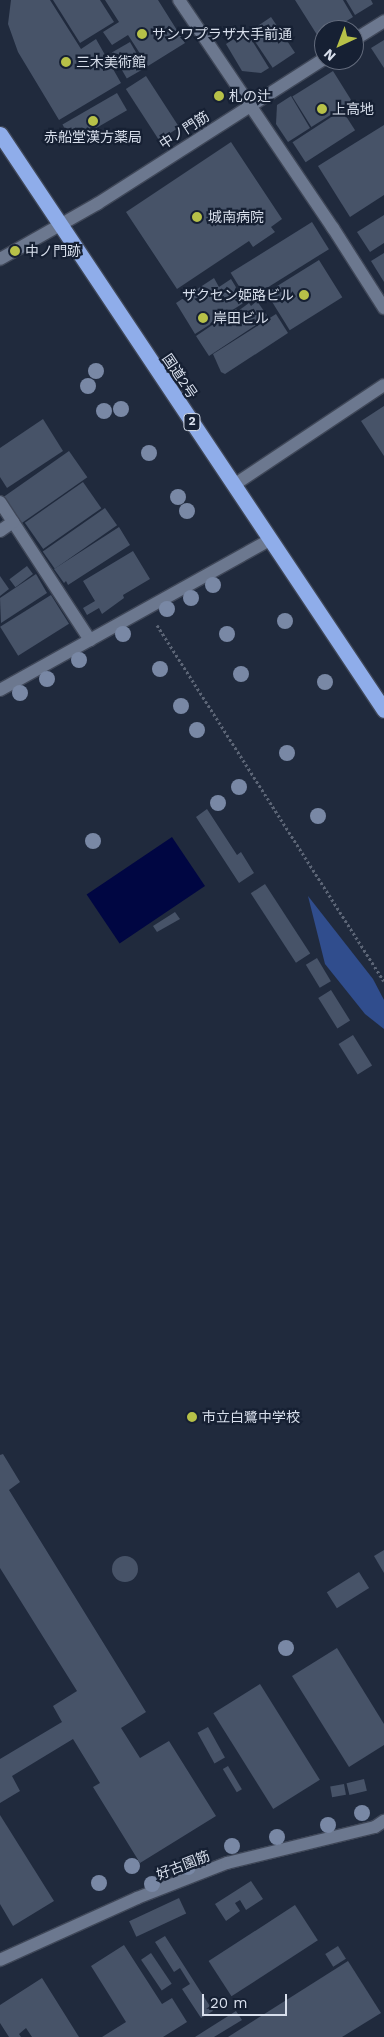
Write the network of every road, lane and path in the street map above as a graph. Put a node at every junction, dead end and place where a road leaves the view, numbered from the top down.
1 (180, 0) edge
2 (384, 21) edge
3 (364, 34) edge
4 (314, 65) edge
5 (250, 105) junction
6 (0, 134) edge
7 (60, 225) junction
8 (0, 259) edge
9 (384, 308) edge
10 (384, 385) edge
11 (234, 485) junction
12 (0, 502) edge
13 (13, 522) junction
14 (0, 531) edge
15 (270, 540) junction
16 (147, 609) junction
17 (90, 640) junction
18 (1, 686) edge
19 (384, 710) edge
20 (384, 980) edge
21 (379, 1824) edge
22 (0, 1960) edge

1 - 5 street
2 - 3 street
4 - 5 street, 中ノ門筋
5 - 7 street, 中ノ門筋
5 - 9 street
6 - 7 highway, 国道2号 / 2
7 - 8 street, 中ノ門筋
7 - 11 highway, 国道2号 / 2
10 - 11 street
11 - 15 highway, 国道2号 / 2
12 - 13 street
13 - 14 street
13 - 17 street
15 - 16 street
15 - 19 highway, 国道2号 / 2
16 - 17 street
16 - 20 path
17 - 18 street
21 - 22 street, 好古園筋

